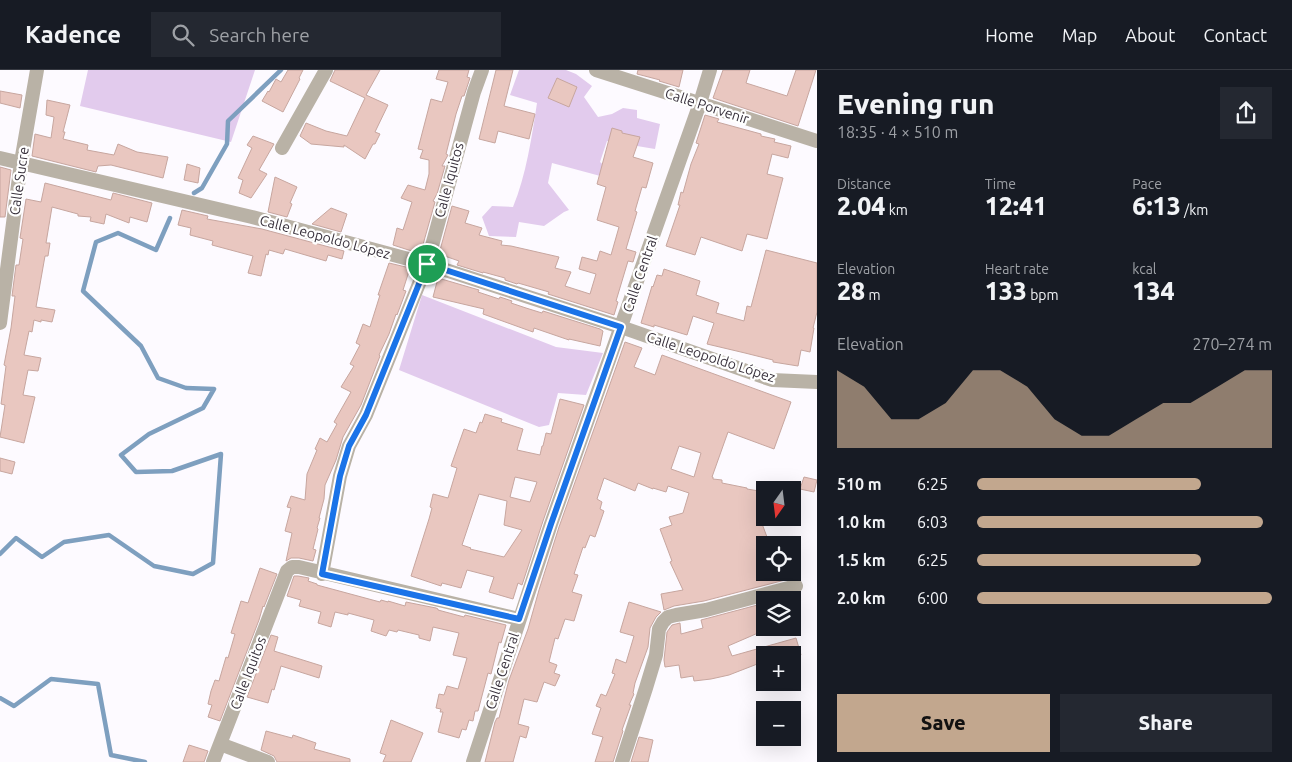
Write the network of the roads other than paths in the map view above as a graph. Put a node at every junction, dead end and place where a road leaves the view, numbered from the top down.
1 (37, 70) edge
2 (326, 70) edge
3 (482, 70) edge
4 (596, 70) edge
5 (710, 70) edge
6 (700, 103) junction
7 (817, 141) edge
8 (282, 148) dead end
9 (0, 158) edge
10 (22, 162) junction
11 (427, 264) junction
12 (0, 323) edge
13 (621, 327) junction
14 (817, 382) edge
15 (322, 574) junction
16 (796, 586) dead end
17 (519, 619) junction
18 (220, 744) junction
19 (213, 762) edge
20 (268, 762) edge
21 (472, 762) edge
22 (622, 762) edge

1 - 10 street, Calle Sucre
2 - 8 street
3 - 11 street, Calle Iquitos
4 - 6 street, Calle Porvenir
5 - 6 street, Calle Central
6 - 7 street, Calle Porvenir
6 - 13 street, Calle Central
9 - 10 street, Calle Leopoldo López
10 - 11 street, Calle Leopoldo López
10 - 12 street, Calle Sucre
11 - 13 street, Calle Leopoldo López
11 - 15 street, Calle Iquitos
13 - 14 street, Calle Leopoldo López
13 - 17 street, Calle Central
15 - 17 street
15 - 18 street, Calle Iquitos
16 - 22 street
17 - 21 street, Calle Central
18 - 19 street, Calle Iquitos
18 - 20 street

